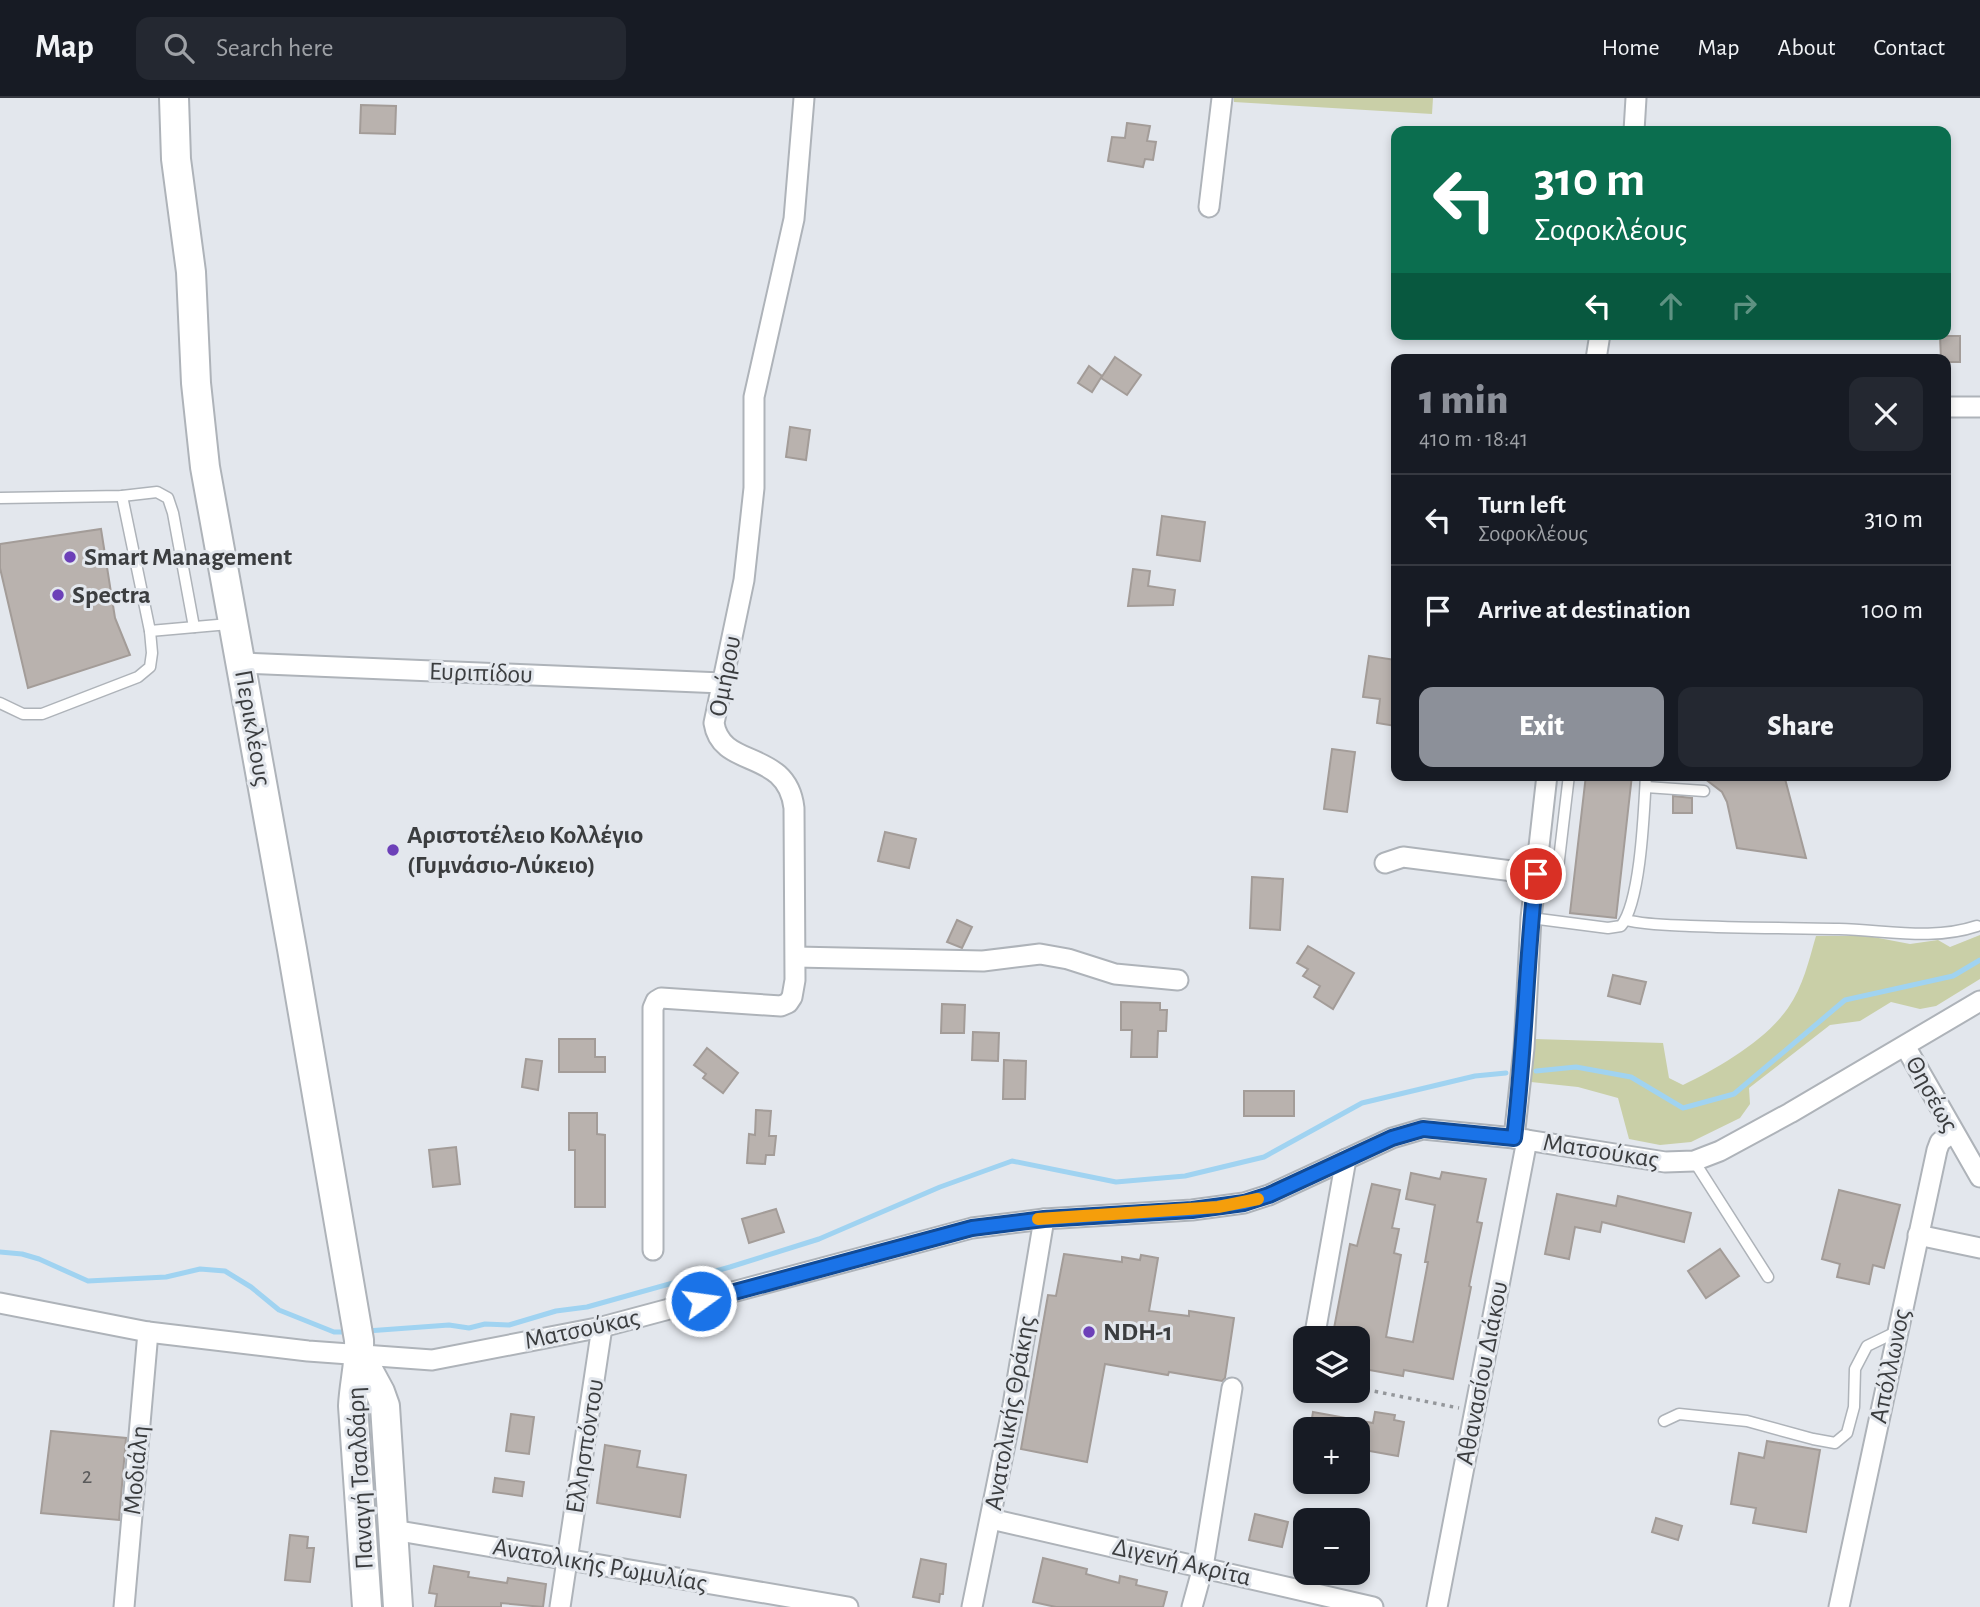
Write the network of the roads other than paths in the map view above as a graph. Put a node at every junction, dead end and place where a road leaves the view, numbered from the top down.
1 (174, 98) edge
2 (804, 98) edge
3 (1222, 98) edge
4 (1636, 98) edge
5 (1634, 126) edge
6 (1209, 207) dead end
7 (1951, 407) edge
8 (1980, 407) edge
9 (122, 496) junction
10 (0, 498) edge
11 (233, 623) junction
12 (194, 627) junction
13 (150, 631) junction
14 (241, 663) junction
15 (722, 683) junction
16 (0, 703) edge
17 (1546, 781) edge
18 (1568, 781) edge
19 (1646, 781) edge
20 (1646, 787) junction
21 (1704, 791) dead end
22 (1385, 863) dead end
23 (1535, 882) junction
24 (1531, 918) junction
25 (1626, 920) junction
26 (1977, 926) dead end
27 (796, 957) junction
28 (1178, 980) dead end
29 (1980, 1001) edge
30 (1905, 1046) junction
31 (1953, 1132) junction
32 (1521, 1139) junction
33 (1346, 1159) junction
34 (1694, 1161) junction
35 (1980, 1177) edge
36 (1044, 1219) junction
37 (1918, 1236) junction
38 (1980, 1248) edge
39 (653, 1250) dead end
40 (1768, 1277) dead end
41 (0, 1303) edge
42 (1316, 1326) edge
43 (602, 1327) junction
44 (148, 1332) junction
45 (1898, 1332) junction
46 (359, 1348) junction
47 (1232, 1388) dead end
48 (1664, 1421) dead end
49 (991, 1520) junction
50 (393, 1530) junction
51 (567, 1559) junction
52 (1203, 1567) junction
53 (124, 1607) edge
54 (367, 1607) edge
55 (398, 1607) edge
56 (560, 1607) edge
57 (848, 1607) edge
58 (972, 1607) edge
59 (1192, 1607) edge
60 (1373, 1607) edge
61 (1437, 1607) edge
62 (1839, 1607) edge

1 - 11 street, Περικλέους
2 - 15 street, Ομήρου
3 - 6 street
4 - 5 street
7 - 8 street
9 - 10 lane
9 - 12 lane
9 - 13 lane
11 - 12 lane
11 - 14 street, Περικλέους
12 - 13 lane
13 - 16 lane
14 - 15 street, Ευριπίδου
14 - 46 street, Περικλέους
15 - 27 street, Ομήρου
17 - 23 street, Αθανασίου Διάκου
18 - 23 lane
19 - 20 lane
20 - 21 lane
20 - 25 lane
22 - 23 street
23 - 24 street, Αθανασίου Διάκου
24 - 25 lane
24 - 32 street, Αθανασίου Διάκου
25 - 26 lane
27 - 28 street
27 - 39 street, Ομήρου
29 - 30 street, Ματσούκας
30 - 31 street, Θησέως
30 - 34 street, Ματσούκας
31 - 35 street, Θησέως
31 - 37 street, Απόλλωνος
32 - 33 street, Ματσούκας
32 - 34 street, Ματσούκας
32 - 61 street, Αθανασίου Διάκου
33 - 36 street, Ματσούκας
33 - 42 street
34 - 40 lane
36 - 43 street, Ματσούκας
36 - 49 street, Ανατολικής Θράκης
37 - 38 street
37 - 45 street, Απόλλωνος
41 - 44 street, Ματσούκας
43 - 46 street, Ματσούκας
43 - 51 street, Ελλησπόντου
44 - 46 street, Ματσούκας
44 - 53 street, Μοδιάλη
45 - 48 lane
45 - 62 street, Απόλλωνος
46 - 50 street, Παναγή Τσαλδάρη
46 - 54 street, Παναγή Τσαλδάρη
47 - 52 street
49 - 52 street, Διγενή Ακρίτα
49 - 58 street, Ανατολικής Θράκης
50 - 51 street, Ανατολικής Ρωμυλίας
50 - 55 street, Παναγή Τσαλδάρη
51 - 56 street, Ελλησπόντου
51 - 57 street, Ανατολικής Ρωμυλίας
52 - 59 street
52 - 60 street, Διγενή Ακρίτα

